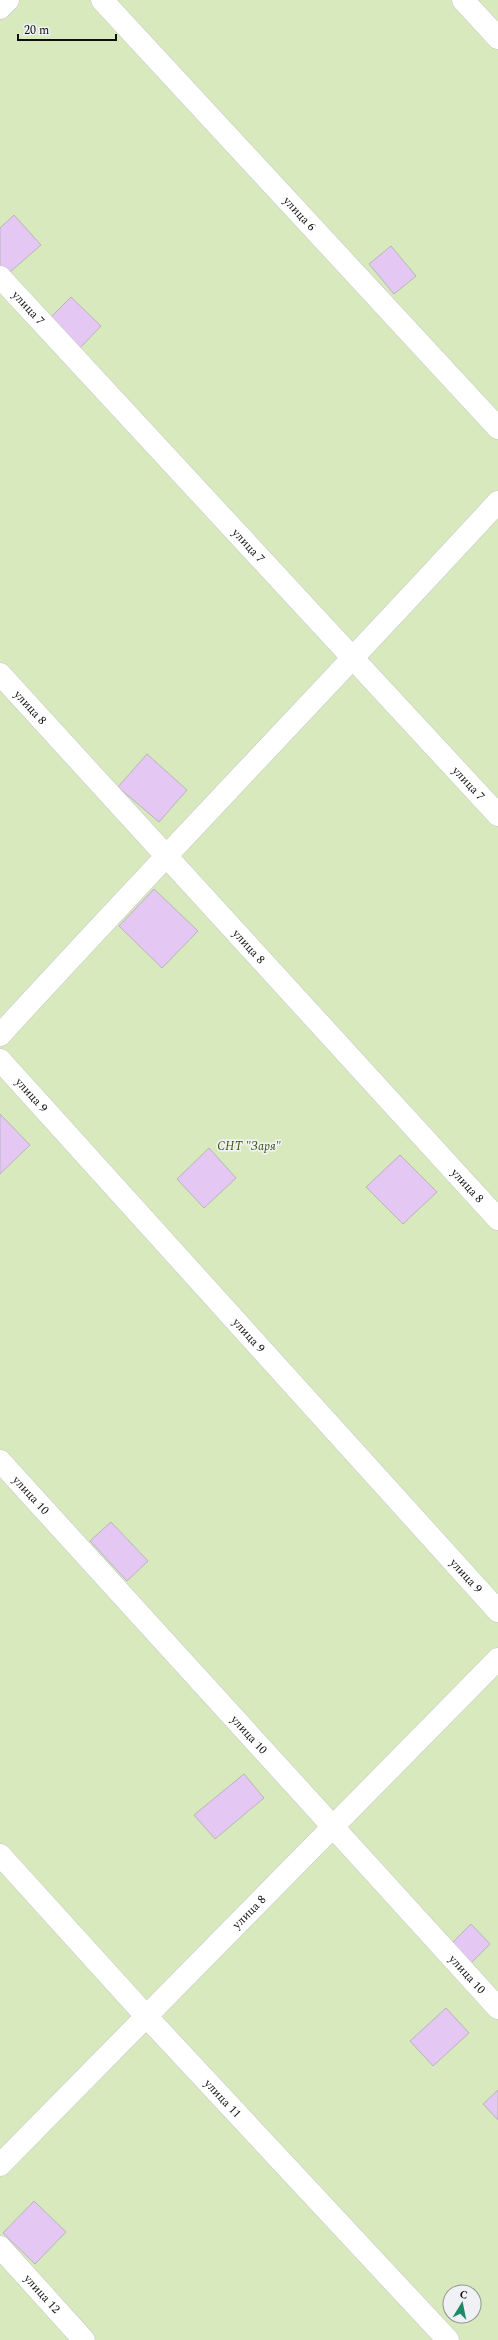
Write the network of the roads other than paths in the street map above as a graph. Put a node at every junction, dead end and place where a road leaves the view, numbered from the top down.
1 (8, 0) edge
2 (102, 0) edge
3 (463, 0) edge
4 (0, 8) edge
5 (498, 38) edge
6 (0, 277) edge
7 (498, 428) edge
8 (498, 502) edge
9 (353, 658) junction
10 (0, 674) edge
11 (498, 815) edge
12 (165, 854) junction
13 (0, 1035) edge
14 (0, 1060) edge
15 (498, 1219) edge
16 (0, 1461) edge
17 (498, 1611) edge
18 (498, 1659) edge
19 (334, 1828) junction
20 (0, 1855) edge
21 (498, 2008) edge
22 (147, 2017) junction
23 (0, 2165) edge
24 (0, 2247) edge
25 (84, 2340) edge
26 (448, 2340) edge

1 - 4 lane
2 - 7 lane, улица 6
3 - 5 lane
6 - 9 lane, улица 7
8 - 9 lane
9 - 11 lane, улица 7
9 - 12 lane
10 - 12 lane, улица 8
12 - 13 lane
12 - 15 lane, улица 8
14 - 17 lane, улица 9
16 - 19 lane, улица 10
18 - 19 lane, улица 8
19 - 21 lane, улица 10
19 - 22 lane, улица 8
20 - 22 lane, улица 11
22 - 23 lane, улица 8
22 - 26 lane, улица 11
24 - 25 lane, улица 12

